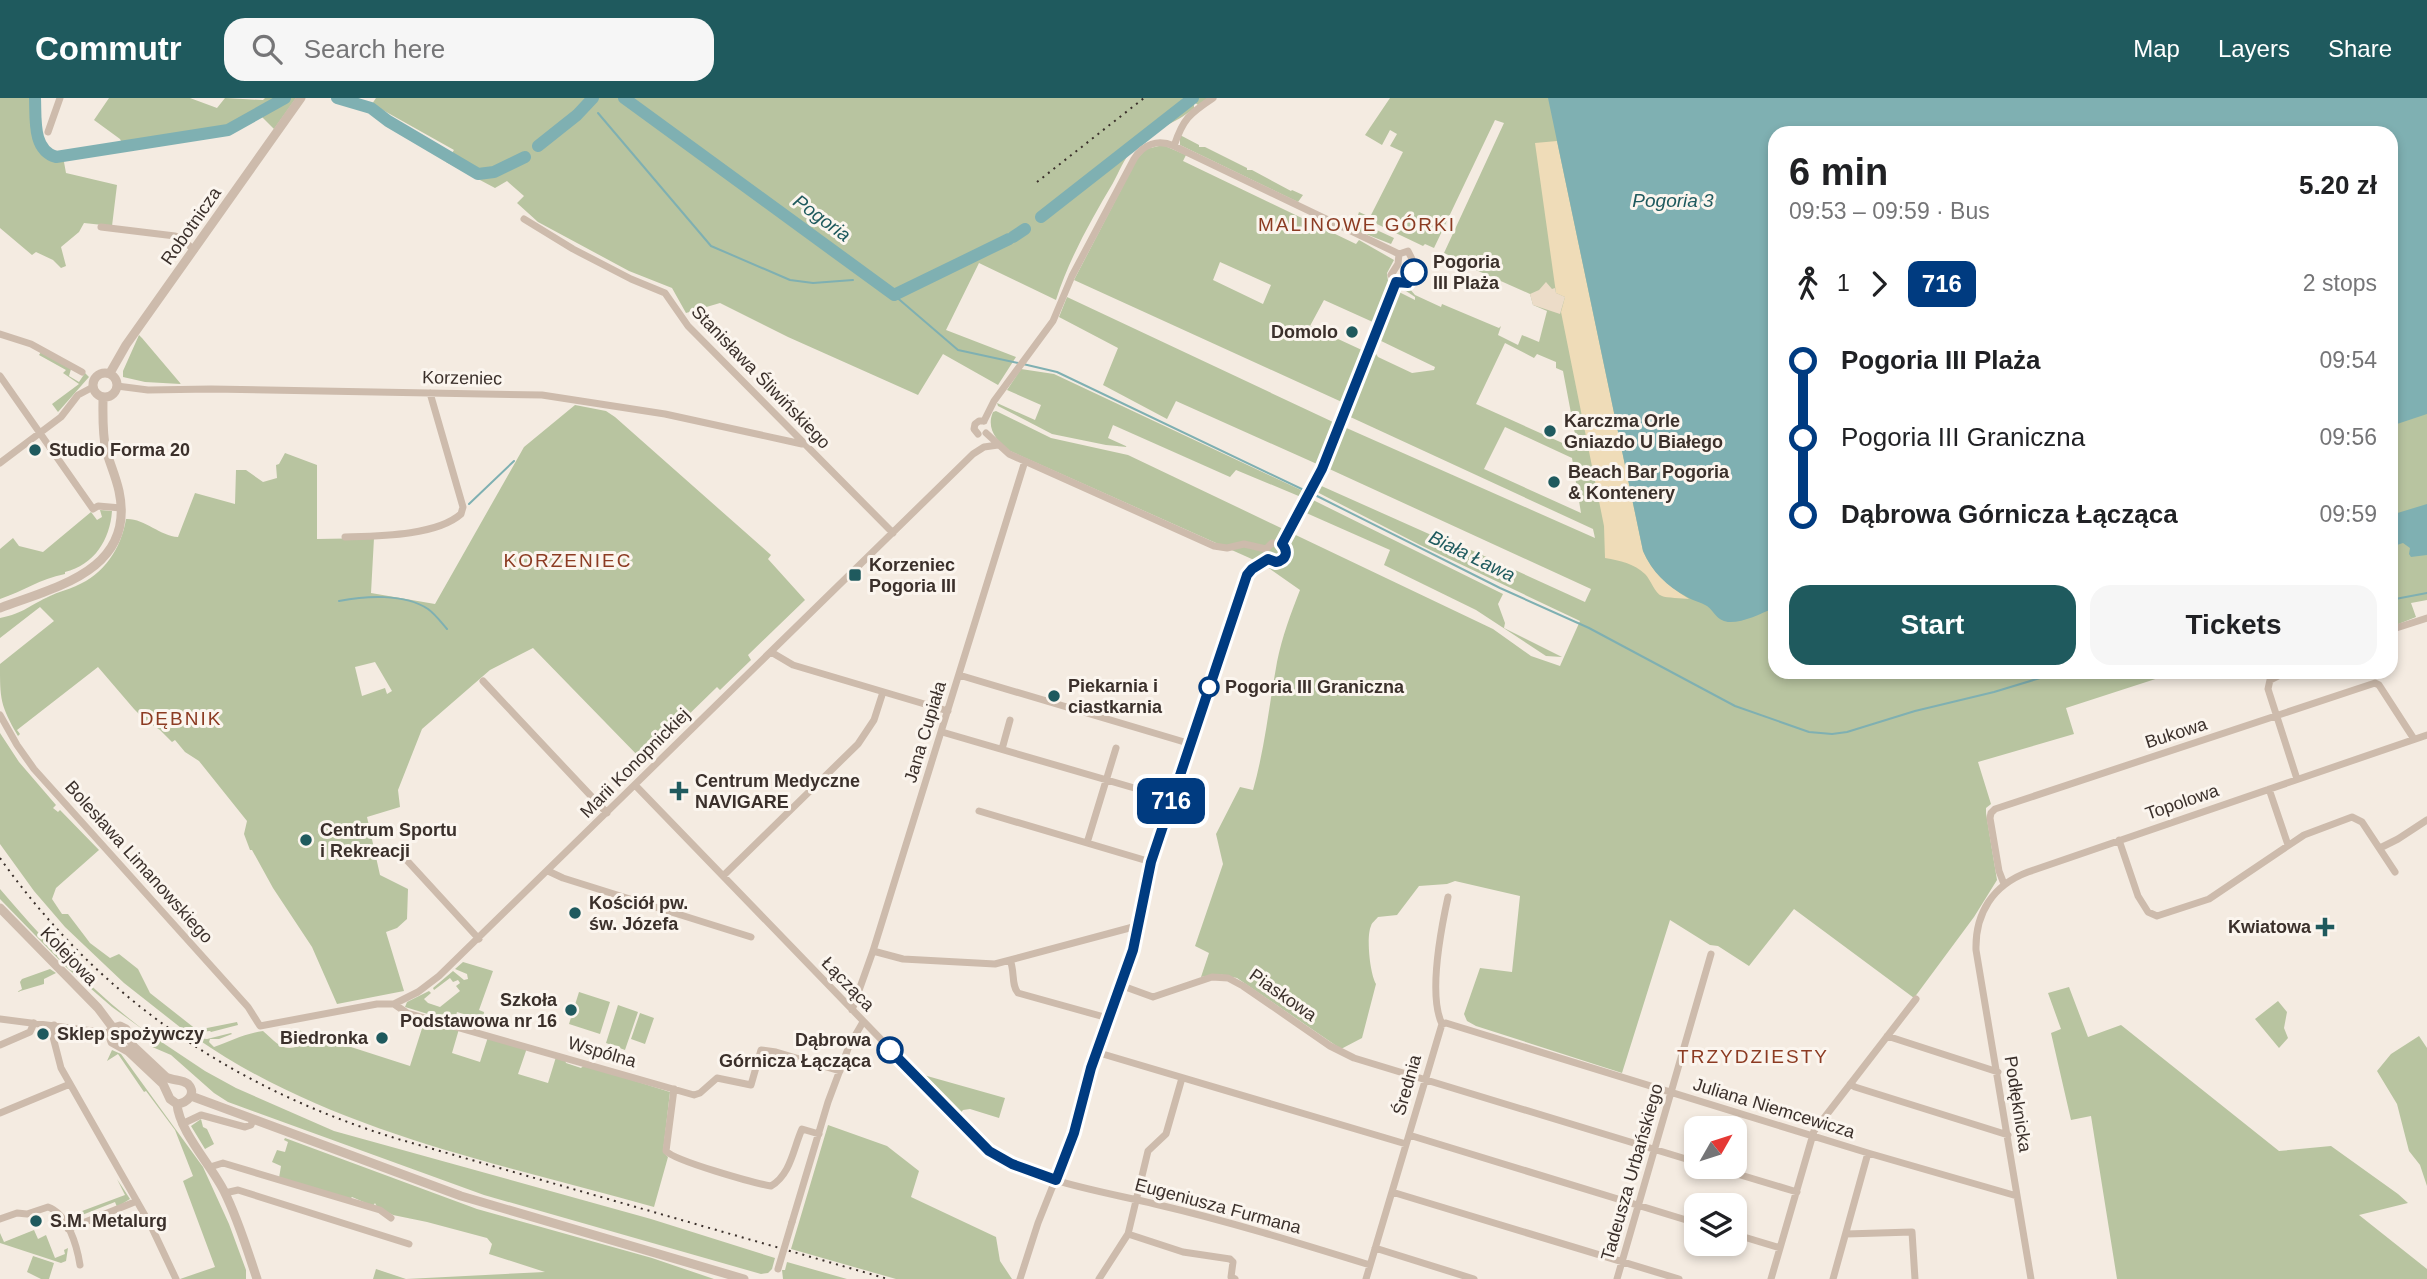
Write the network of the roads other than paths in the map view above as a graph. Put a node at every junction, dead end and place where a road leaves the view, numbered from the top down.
1 (60, 98) edge
2 (301, 98) edge
3 (1213, 98) edge
4 (48, 132) dead end
5 (1174, 146) junction
6 (524, 219) dead end
7 (101, 227) dead end
8 (194, 250) junction
9 (1399, 254) junction
10 (1396, 282) junction
11 (0, 334) edge
12 (82, 372) dead end
13 (110, 373) junction
14 (0, 376) edge
15 (93, 387) junction
16 (117, 387) junction
17 (430, 393) junction
18 (103, 397) junction
19 (984, 421) junction
20 (40, 433) junction
21 (982, 433) junction
22 (802, 444) junction
23 (998, 445) junction
24 (973, 454) junction
25 (1025, 461) junction
26 (0, 463) edge
27 (121, 508) junction
28 (893, 533) junction
29 (345, 537) dead end
30 (1282, 544) junction
31 (1266, 549) junction
32 (1268, 559) junction
33 (0, 608) edge
34 (2425, 617) edge
35 (2398, 627) edge
36 (771, 652) junction
37 (959, 676) junction
38 (2273, 679) edge
39 (483, 681) dead end
40 (883, 692) junction
41 (948, 711) junction
42 (0, 715) edge
43 (2276, 716) junction
44 (1010, 720) dead end
45 (942, 732) junction
46 (2427, 734) edge
47 (2414, 739) junction
48 (1191, 744) junction
49 (1116, 748) dead end
50 (1002, 750) junction
51 (2297, 779) junction
52 (1106, 780) junction
53 (635, 785) junction
54 (2269, 789) junction
55 (1172, 799) junction
56 (979, 811) dead end
57 (607, 813) junction
58 (2427, 820) edge
59 (2119, 840) junction
60 (1087, 843) junction
61 (2288, 845) junction
62 (2379, 848) junction
63 (401, 854) dead end
64 (1151, 862) junction
65 (548, 871) junction
66 (2395, 872) dead end
67 (723, 876) junction
68 (2004, 884) junction
69 (1448, 897) dead end
70 (0, 908) edge
71 (1139, 928) junction
72 (1976, 934) joint
73 (751, 937) dead end
74 (479, 939) junction
75 (873, 951) junction
76 (1712, 954) dead end
77 (1010, 960) junction
78 (1121, 985) junction
79 (1916, 999) dead end
80 (394, 1004) junction
81 (852, 1010) junction
82 (103, 1015) junction
83 (1108, 1018) junction
84 (0, 1019) edge
85 (863, 1021) junction
86 (34, 1023) junction
87 (1442, 1024) junction
88 (54, 1025) junction
89 (260, 1026) joint
90 (96, 1031) junction
91 (111, 1031) junction
92 (1886, 1036) junction
93 (0, 1045) edge
94 (1096, 1052) junction
95 (840, 1071) junction
96 (1998, 1072) junction
97 (1182, 1079) junction
98 (1425, 1079) junction
99 (70, 1084) junction
100 (1850, 1084) junction
101 (674, 1089) junction
102 (1671, 1093) junction
103 (191, 1096) junction
104 (177, 1104) junction
105 (0, 1113) edge
106 (253, 1120) junction
107 (182, 1124) junction
108 (819, 1134) junction
109 (1409, 1135) junction
110 (2008, 1135) junction
111 (1813, 1136) junction
112 (1406, 1144) junction
113 (1654, 1149) junction
114 (1868, 1153) junction
115 (1684, 1158) edge
116 (210, 1167) junction
117 (1747, 1177) edge
118 (1056, 1180) junction
119 (1392, 1192) junction
120 (1797, 1192) junction
121 (225, 1193) junction
122 (2017, 1196) junction
123 (1135, 1200) junction
124 (137, 1201) junction
125 (1638, 1206) junction
126 (391, 1218) dead end
127 (0, 1219) edge
128 (1684, 1219) edge
129 (68, 1229) junction
130 (1129, 1234) junction
131 (1846, 1234) junction
132 (1747, 1238) edge
133 (409, 1244) dead end
134 (1376, 1248) junction
135 (1780, 1248) junction
136 (1622, 1262) junction
137 (80, 1265) dead end
138 (1370, 1265) junction
139 (1020, 1278) edge
140 (177, 1279) edge
141 (257, 1279) edge
142 (744, 1279) edge
143 (776, 1279) edge
144 (1030, 1279) edge
145 (1099, 1279) edge
146 (1235, 1279) edge
147 (1366, 1279) edge
148 (1474, 1279) edge
149 (1617, 1279) edge
150 (1679, 1279) edge
151 (1772, 1279) edge
152 (1833, 1279) edge
153 (1915, 1279) edge
154 (2031, 1279) edge

1 - 4 street
2 - 8 street, Robotnicza
3 - 5 street
5 - 9 street
5 - 19 street
6 - 22 street, Stanisława Śliwińskiego
7 - 8 street
8 - 13 street, Robotnicza
9 - 10 street
9 - 10 street
10 - 30 street
11 - 12 street
13 - 15 street
13 - 16 street
14 - 20 street
15 - 18 street
15 - 20 street
16 - 17 street, Korzeniec
16 - 18 street
17 - 22 street, Korzeniec
17 - 29 street
18 - 27 street
19 - 21 street
19 - 21 street
20 - 26 street
20 - 27 street
21 - 23 street
21 - 24 street
22 - 28 street, Stanisława Śliwińskiego
23 - 24 street
23 - 25 street
24 - 28 street, Marii Konopnickiej
25 - 31 street
25 - 37 street, Jana Cupiała
27 - 33 street
28 - 36 street, Marii Konopnickiej
30 - 31 street
30 - 32 street
31 - 32 street
32 - 48 street
34 - 35 street
36 - 40 street
36 - 53 street, Marii Konopnickiej
37 - 41 street, Jana Cupiała
37 - 48 street
38 - 43 street
39 - 57 street
40 - 41 street
40 - 67 street
41 - 45 street, Jana Cupiała
42 - 89 street, Bolesława Limanowskiego
43 - 47 street, Bukowa
43 - 51 street
43 - 68 street, Bukowa
44 - 50 street
45 - 50 street
45 - 75 street, Jana Cupiała
46 - 47 street, Topolowa
47 - 51 street, Topolowa
48 - 55 street
49 - 52 street
50 - 52 street
51 - 54 street, Topolowa
52 - 55 street
52 - 60 street
53 - 57 street, Marii Konopnickiej
53 - 67 street, Łącząca
54 - 59 street, Topolowa
54 - 61 street
55 - 64 street
56 - 60 street
57 - 65 street, Marii Konopnickiej
58 - 62 street
59 - 61 street
59 - 68 street, Topolowa
60 - 64 street
61 - 62 street
62 - 66 street
63 - 74 street
64 - 71 street
65 - 73 street
65 - 74 street, Marii Konopnickiej
67 - 81 street, Łącząca
68 - 72 street, Topolowa
69 - 87 street, Średnia
70 - 82 street, Kolejowa
71 - 77 street
71 - 78 street
72 - 96 street, Podłęknicka
74 - 80 street, Marii Konopnickiej
75 - 77 street
75 - 81 street, Jana Cupiała
76 - 102 street, Tadeusza Urbańskiego
77 - 83 street
78 - 83 street
78 - 98 street, Piaskowa
79 - 92 street
80 - 89 street, Marii Konopnickiej
80 - 101 street, Wspólna
81 - 85 street, Łącząca
82 - 90 street
82 - 91 street, Kolejowa
83 - 94 street
84 - 86 street
85 - 95 street
85 - 118 street, Łącząca
86 - 88 street
86 - 93 street
87 - 98 street, Średnia
87 - 102 street, Juliana Niemcewicza
88 - 90 street
88 - 99 street
90 - 91 street
91 - 103 street
91 - 104 street
92 - 96 street
92 - 100 street
94 - 97 street
94 - 118 street
95 - 101 street, Wspólna
95 - 108 street
96 - 110 street, Podłęknicka
97 - 112 street
97 - 123 street
98 - 109 street, Średnia
98 - 113 street, Piaskowa
99 - 105 street
99 - 124 street
100 - 110 street
100 - 111 street
101 - 108 street
102 - 111 street, Juliana Niemcewicza
102 - 113 street, Tadeusza Urbańskiego
103 - 104 street
103 - 106 street
104 - 107 street
106 - 107 street
106 - 142 street
107 - 116 street
108 - 143 street, bridge
109 - 112 street, Średnia
109 - 125 street
110 - 122 street, Podłęknicka
111 - 114 street, Juliana Niemcewicza
111 - 120 street
112 - 119 street, Średnia
113 - 115 street, Piaskowa
113 - 125 street, Tadeusza Urbańskiego
114 - 122 street, Juliana Niemcewicza
114 - 131 street
116 - 121 street
116 - 126 street
117 - 120 street
118 - 123 street, Eugeniusza Furmana
118 - 139 street
119 - 134 street, Średnia
119 - 136 street
120 - 135 street
121 - 133 street
121 - 141 street
122 - 154 street, Podłęknicka
123 - 130 street
123 - 138 street, Eugeniusza Furmana
124 - 129 street
124 - 140 street
125 - 128 street
125 - 136 street, Tadeusza Urbańskiego
127 - 129 street
129 - 137 street
130 - 145 street
130 - 146 street
131 - 152 street
131 - 153 street
132 - 135 street
134 - 138 street, Średnia
134 - 148 street
135 - 151 street
136 - 149 street, Tadeusza Urbańskiego
136 - 150 street
138 - 147 street, Średnia
139 - 144 street

